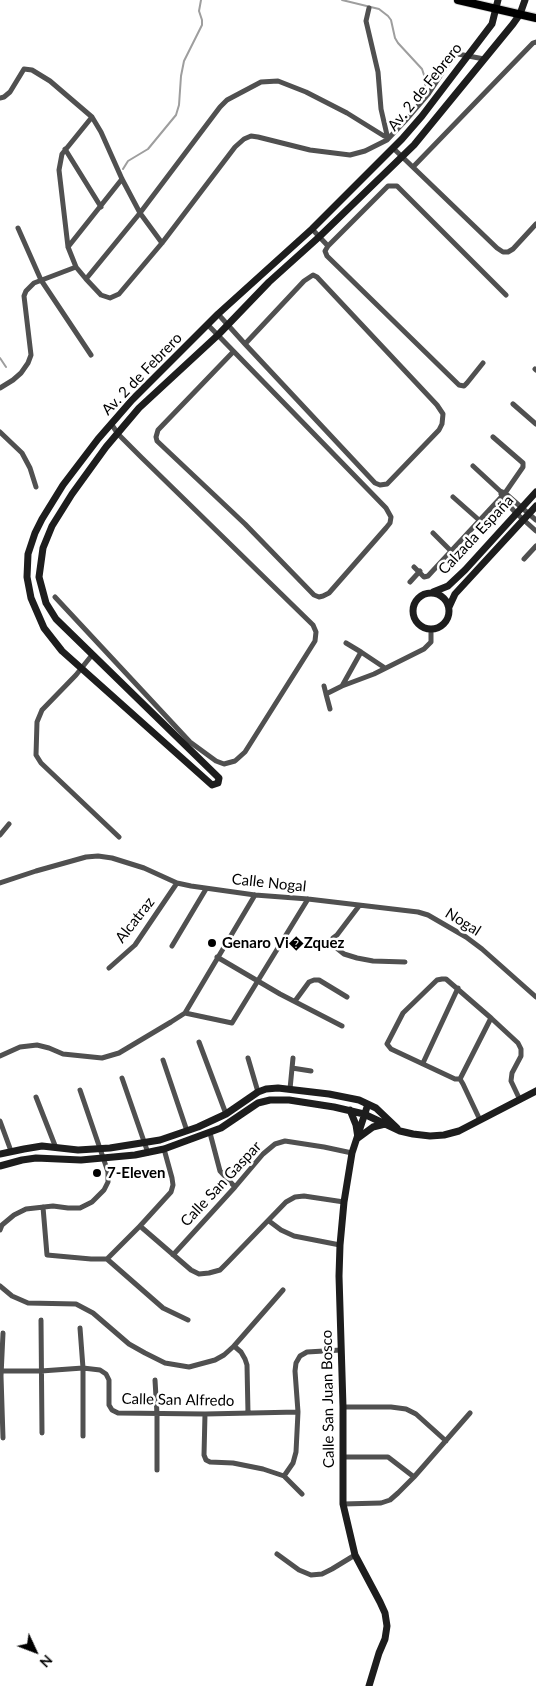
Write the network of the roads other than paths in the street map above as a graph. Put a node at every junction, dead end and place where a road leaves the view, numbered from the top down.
1 (458, 0) edge
2 (525, 0) edge
3 (497, 4) edge
4 (369, 8) dead end
5 (520, 14) junction
6 (536, 18) edge
7 (536, 42) edge
8 (469, 55) junction
9 (484, 59) junction
10 (0, 98) edge
11 (92, 117) junction
12 (393, 148) junction
13 (66, 149) junction
14 (403, 156) junction
15 (413, 167) junction
16 (122, 179) junction
17 (100, 207) junction
18 (140, 213) junction
19 (536, 224) edge
20 (18, 228) dead end
21 (312, 229) junction
22 (319, 237) junction
23 (162, 242) junction
24 (328, 246) junction
25 (68, 247) junction
26 (76, 267) junction
27 (86, 279) junction
28 (41, 280) junction
29 (506, 294) dead end
30 (218, 314) junction
31 (228, 324) junction
32 (208, 325) junction
33 (218, 335) junction
34 (245, 344) junction
35 (233, 352) junction
36 (91, 356) dead end
37 (483, 363) dead end
38 (0, 388) edge
39 (513, 404) dead end
40 (536, 424) edge
41 (112, 425) junction
42 (0, 432) edge
43 (118, 434) junction
44 (493, 437) dead end
45 (472, 466) dead end
46 (36, 487) dead end
47 (536, 492) edge
48 (502, 493) junction
49 (453, 497) dead end
50 (536, 506) edge
51 (519, 510) junction
52 (526, 517) junction
53 (479, 520) junction
54 (536, 520) edge
55 (536, 531) edge
56 (433, 533) dead end
57 (536, 546) edge
58 (451, 551) junction
59 (524, 559) dead end
60 (414, 567) dead end
61 (465, 570) junction
62 (420, 572) junction
63 (472, 576) junction
64 (410, 582) dead end
65 (433, 592) junction
66 (55, 597) dead end
67 (450, 607) junction
68 (431, 629) junction
69 (346, 643) dead end
70 (361, 652) junction
71 (92, 655) junction
72 (82, 668) junction
73 (385, 668) junction
74 (324, 686) dead end
75 (342, 686) junction
76 (326, 694) junction
77 (330, 709) dead end
78 (9, 824) dead end
79 (0, 835) edge
80 (119, 837) dead end
81 (0, 883) edge
82 (178, 883) junction
83 (206, 888) junction
84 (255, 895) junction
85 (308, 899) junction
86 (359, 906) junction
87 (172, 946) dead end
88 (217, 957) junction
89 (405, 962) dead end
90 (109, 968) dead end
91 (258, 981) junction
92 (458, 988) junction
93 (536, 997) edge
94 (347, 998) dead end
95 (296, 1001) junction
96 (185, 1013) junction
97 (491, 1018) junction
98 (342, 1026) dead end
99 (199, 1042) dead end
100 (0, 1056) edge
101 (248, 1058) dead end
102 (293, 1058) dead end
103 (163, 1060) dead end
104 (423, 1063) junction
105 (292, 1068) junction
106 (311, 1071) dead end
107 (122, 1078) dead end
108 (460, 1079) junction
109 (290, 1089) junction
110 (80, 1090) dead end
111 (536, 1091) edge
112 (258, 1092) junction
113 (36, 1097) dead end
114 (520, 1100) junction
115 (241, 1103) junction
116 (368, 1104) junction
117 (350, 1110) junction
118 (247, 1112) junction
119 (226, 1114) junction
120 (364, 1114) junction
121 (480, 1120) junction
122 (0, 1121) edge
123 (387, 1122) junction
124 (187, 1131) junction
125 (210, 1133) junction
126 (358, 1138) junction
127 (145, 1142) junction
128 (56, 1148) junction
129 (101, 1149) junction
130 (164, 1149) junction
131 (11, 1151) junction
132 (148, 1153) junction
133 (352, 1153) junction
134 (0, 1154) edge
135 (104, 1158) junction
136 (0, 1166) edge
137 (235, 1187) junction
138 (344, 1202) junction
139 (43, 1207) junction
140 (268, 1221) junction
141 (140, 1226) junction
142 (0, 1230) edge
143 (340, 1246) junction
144 (173, 1254) junction
145 (107, 1259) junction
146 (0, 1286) edge
147 (283, 1290) dead end
148 (40, 1320) dead end
149 (188, 1320) dead end
150 (80, 1328) dead end
151 (3, 1333) dead end
152 (234, 1346) junction
153 (341, 1350) junction
154 (83, 1368) junction
155 (0, 1371) edge
156 (41, 1371) junction
157 (155, 1380) dead end
158 (343, 1407) junction
159 (298, 1412) junction
160 (470, 1413) dead end
161 (157, 1414) junction
162 (205, 1414) junction
163 (248, 1414) junction
164 (42, 1433) dead end
165 (82, 1436) dead end
166 (3, 1438) dead end
167 (446, 1441) junction
168 (343, 1457) junction
169 (157, 1470) dead end
170 (284, 1476) junction
171 (414, 1477) junction
172 (302, 1494) dead end
173 (343, 1504) junction
174 (277, 1554) dead end
175 (354, 1555) junction
176 (369, 1686) edge

1 - 3 main road
2 - 5 main road, Av. 2 de Febrero
3 - 5 main road
3 - 8 main road, Av. 2 de Febrero
4 - 18 street
5 - 6 main road
5 - 9 main road, Av. 2 de Febrero
7 - 15 street
8 - 9 street
8 - 12 main road, Av. 2 de Febrero
8 - 23 street
9 - 14 main road, Av. 2 de Febrero
10 - 11 street
11 - 13 street
11 - 16 street
12 - 14 street
12 - 21 main road, Av. 2 de Febrero
13 - 17 street
13 - 25 street
14 - 15 street
14 - 22 main road, Av. 2 de Febrero
15 - 19 street
16 - 17 street
16 - 18 street
17 - 25 street
18 - 23 street
18 - 27 street
20 - 28 street
21 - 22 street
21 - 30 main road, Av. 2 de Febrero
22 - 24 street
22 - 31 main road, Av. 2 de Febrero
23 - 27 street
24 - 29 street
24 - 37 street
25 - 26 street
26 - 27 street
26 - 28 street
28 - 36 street
28 - 38 street
30 - 31 street
30 - 32 main road, Av. 2 de Febrero
31 - 33 main road, Av. 2 de Febrero
31 - 34 street
32 - 33 street
32 - 41 main road, Av. 2 de Febrero
33 - 35 street
33 - 43 main road, Av. 2 de Febrero
34 - 34 street
35 - 35 street
39 - 40 street
41 - 43 street
41 - 72 main road, Av. 2 de Febrero
42 - 46 street
43 - 66 street
43 - 71 main road, Av. 2 de Febrero
44 - 48 street
45 - 48 street
47 - 51 main road, Calzada España
48 - 51 street
48 - 53 street
49 - 53 street
50 - 52 main road, Calzada España
51 - 52 street
51 - 61 main road, Calzada España
52 - 54 street
52 - 55 street
52 - 63 main road, Calzada España
53 - 58 street
56 - 58 street
57 - 59 street
58 - 62 street
60 - 62 street
61 - 63 street
61 - 65 main road, Calzada España
62 - 64 street
63 - 67 main road, Calzada España
65 - 67 main road
65 - 68 main road
67 - 68 main road
68 - 73 street
69 - 70 street
70 - 73 street
70 - 75 street
71 - 72 street
71 - 72 main road, Av. 2 de Febrero
72 - 80 street
73 - 75 street
74 - 76 street
75 - 76 street
76 - 77 street
78 - 79 street
81 - 82 street, Calle Nogal
82 - 83 street, Calle Nogal
82 - 90 street, Alcatraz
83 - 84 street, Calle Nogal
83 - 87 street
84 - 85 street, Calle Nogal
84 - 88 street
85 - 86 street, Calle Nogal
85 - 91 street
86 - 89 street
86 - 93 street, Nogal
88 - 91 street
88 - 96 street
91 - 95 street
91 - 96 street
92 - 97 street
92 - 104 street
92 - 104 street
94 - 95 street
95 - 98 street
96 - 100 street
97 - 108 street
97 - 114 street
99 - 119 street
101 - 112 street
102 - 105 street
103 - 124 street
104 - 108 street
105 - 106 street
105 - 109 street
107 - 127 street
108 - 121 street
109 - 112 main road
109 - 116 main road
110 - 129 street
111 - 114 main road
112 - 115 main road
113 - 128 street
114 - 121 main road
115 - 118 street
115 - 119 main road
116 - 120 main road, Calle San Juan Bosco
116 - 123 main road
117 - 118 main road
117 - 120 main road
117 - 126 main road
118 - 125 main road
119 - 124 main road
120 - 123 main road
120 - 126 main road, Calle San Juan Bosco
121 - 123 main road
122 - 131 street
123 - 126 main road
124 - 127 main road
125 - 130 main road
125 - 137 street
126 - 133 main road, Calle San Juan Bosco
127 - 129 main road
127 - 132 street
128 - 129 main road
128 - 131 main road
129 - 135 street
130 - 132 main road
130 - 141 street
131 - 134 main road
132 - 135 main road
133 - 137 street, Calle San Gaspar
133 - 138 main road, Calle San Juan Bosco
135 - 136 main road
135 - 139 street
137 - 144 street, Calle San Gaspar
138 - 140 street
138 - 143 main road, Calle San Juan Bosco
139 - 142 street
139 - 145 street
140 - 143 street
140 - 144 street
141 - 144 street
141 - 145 street
143 - 153 main road, Calle San Juan Bosco
145 - 149 street
146 - 152 street
147 - 152 street
148 - 156 street
150 - 154 street
151 - 155 street
152 - 163 street
153 - 158 main road, Calle San Juan Bosco
153 - 159 street
154 - 156 street, Calle San Alfredo
154 - 161 street, Calle San Alfredo
154 - 165 street
155 - 156 street, Calle San Alfredo
155 - 166 street
156 - 164 street
157 - 161 street
158 - 167 street
158 - 168 main road, Calle San Juan Bosco
159 - 163 street, Calle San Alfredo
159 - 170 street
160 - 167 street
161 - 162 street, Calle San Alfredo
161 - 169 street
162 - 163 street, Calle San Alfredo
162 - 170 street
167 - 171 street
168 - 171 street
168 - 173 main road, Calle San Juan Bosco
170 - 172 street
171 - 173 street
173 - 175 main road, Calle San Juan Bosco
174 - 175 street
175 - 176 main road, Calle San Juan Bosco

